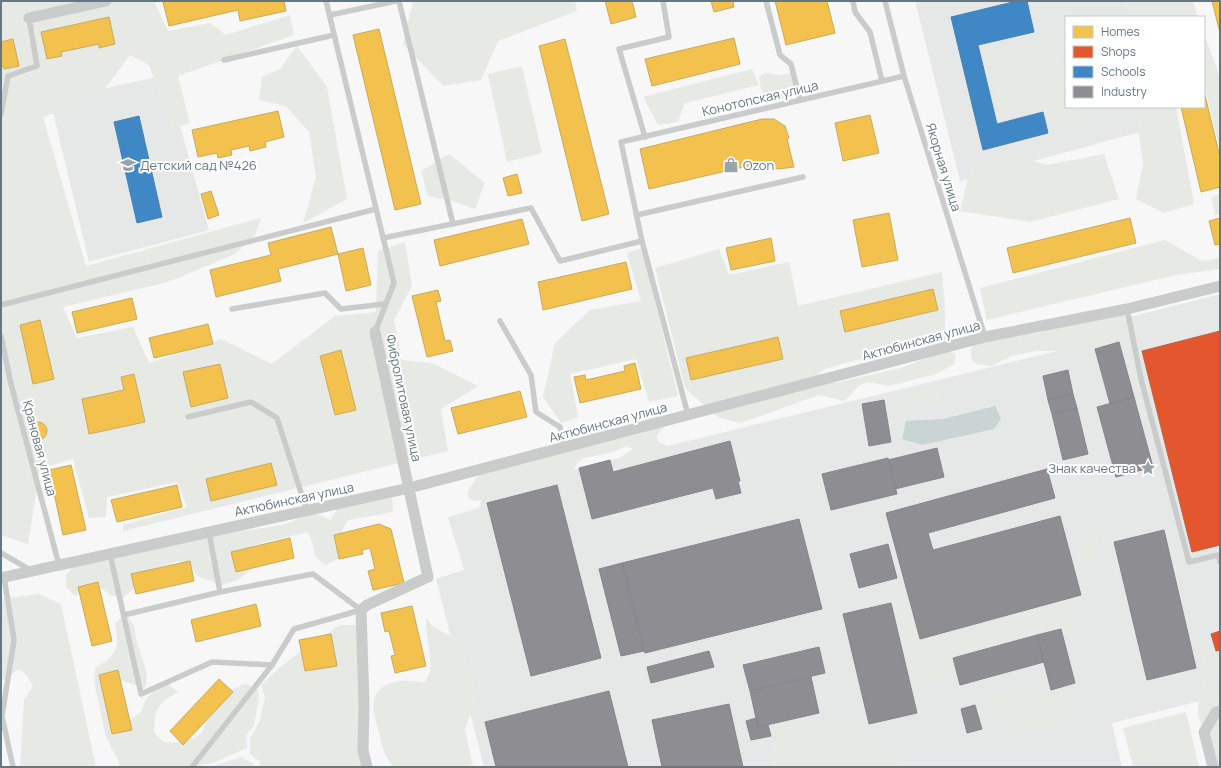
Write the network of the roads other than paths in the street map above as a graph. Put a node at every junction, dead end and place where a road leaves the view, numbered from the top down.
1 (106, 1) edge
2 (326, 1) edge
3 (396, 1) edge
4 (399, 1) edge
5 (663, 1) edge
6 (766, 1) edge
7 (853, 1) edge
8 (885, 1) edge
9 (330, 15) junction
10 (29, 18) joint
11 (334, 34) junction
12 (224, 60) dead end
13 (904, 76) junction
14 (882, 81) junction
15 (800, 100) junction
16 (1, 114) edge
17 (644, 137) junction
18 (803, 177) dead end
19 (376, 209) junction
20 (637, 214) junction
21 (453, 224) junction
22 (383, 238) junction
23 (642, 241) junction
24 (1220, 286) edge
25 (385, 304) junction
26 (1, 306) edge
27 (232, 309) dead end
28 (1127, 309) junction
29 (500, 321) dead end
30 (375, 332) joint
31 (1, 336) edge
32 (985, 337) junction
33 (688, 415) junction
34 (188, 417) dead end
35 (564, 448) junction
36 (409, 488) junction
37 (307, 510) junction
38 (209, 532) junction
39 (1, 553) edge
40 (110, 554) junction
41 (1220, 562) edge
42 (59, 565) junction
43 (32, 571) junction
44 (2, 577) edge
45 (220, 592) junction
46 (361, 610) junction
47 (124, 615) junction
48 (272, 665) junction
49 (1220, 711) edge
50 (13, 767) edge
51 (192, 767) edge
52 (367, 767) edge
53 (1213, 767) edge

1 - 10 street
2 - 9 lane, Фибролитовая улица
3 - 9 lane
4 - 21 lane
5 - 17 lane
6 - 15 lane
7 - 14 lane
8 - 13 lane, Якорная улица
9 - 11 lane, Фибролитовая улица
10 - 16 lane
11 - 12 lane
11 - 19 lane, Фибролитовая улица
13 - 14 lane, Конотопская улица
13 - 32 lane, Якорная улица
14 - 15 lane, Конотопская улица
15 - 17 lane, Конотопская улица
17 - 20 lane, Конотопская улица
18 - 20 lane
19 - 22 lane, Фибролитовая улица
19 - 26 lane
20 - 23 lane
21 - 22 lane
21 - 23 lane
22 - 25 lane, Фибролитовая улица
23 - 33 lane
24 - 28 street, Актюбинская улица
25 - 27 lane
25 - 30 lane, Фибролитовая улица
28 - 32 street, Актюбинская улица
28 - 41 lane
29 - 35 lane
30 - 36 street, Фибролитовая улица
31 - 42 lane, Крановая улица
32 - 33 street, Актюбинская улица
33 - 35 street, Актюбинская улица
34 - 37 lane
35 - 36 street, Актюбинская улица
36 - 37 street, Актюбинская улица
36 - 46 street, Фибролитовая улица
37 - 38 street, Актюбинская улица
38 - 40 street, Актюбинская улица
38 - 45 lane
39 - 43 lane
40 - 42 street, Актюбинская улица
40 - 47 lane
42 - 43 street, Актюбинская улица
43 - 44 street, Актюбинская улица
44 - 50 lane
45 - 46 lane
45 - 47 lane
46 - 48 lane
46 - 52 street
47 - 48 lane
48 - 51 lane
49 - 53 street

